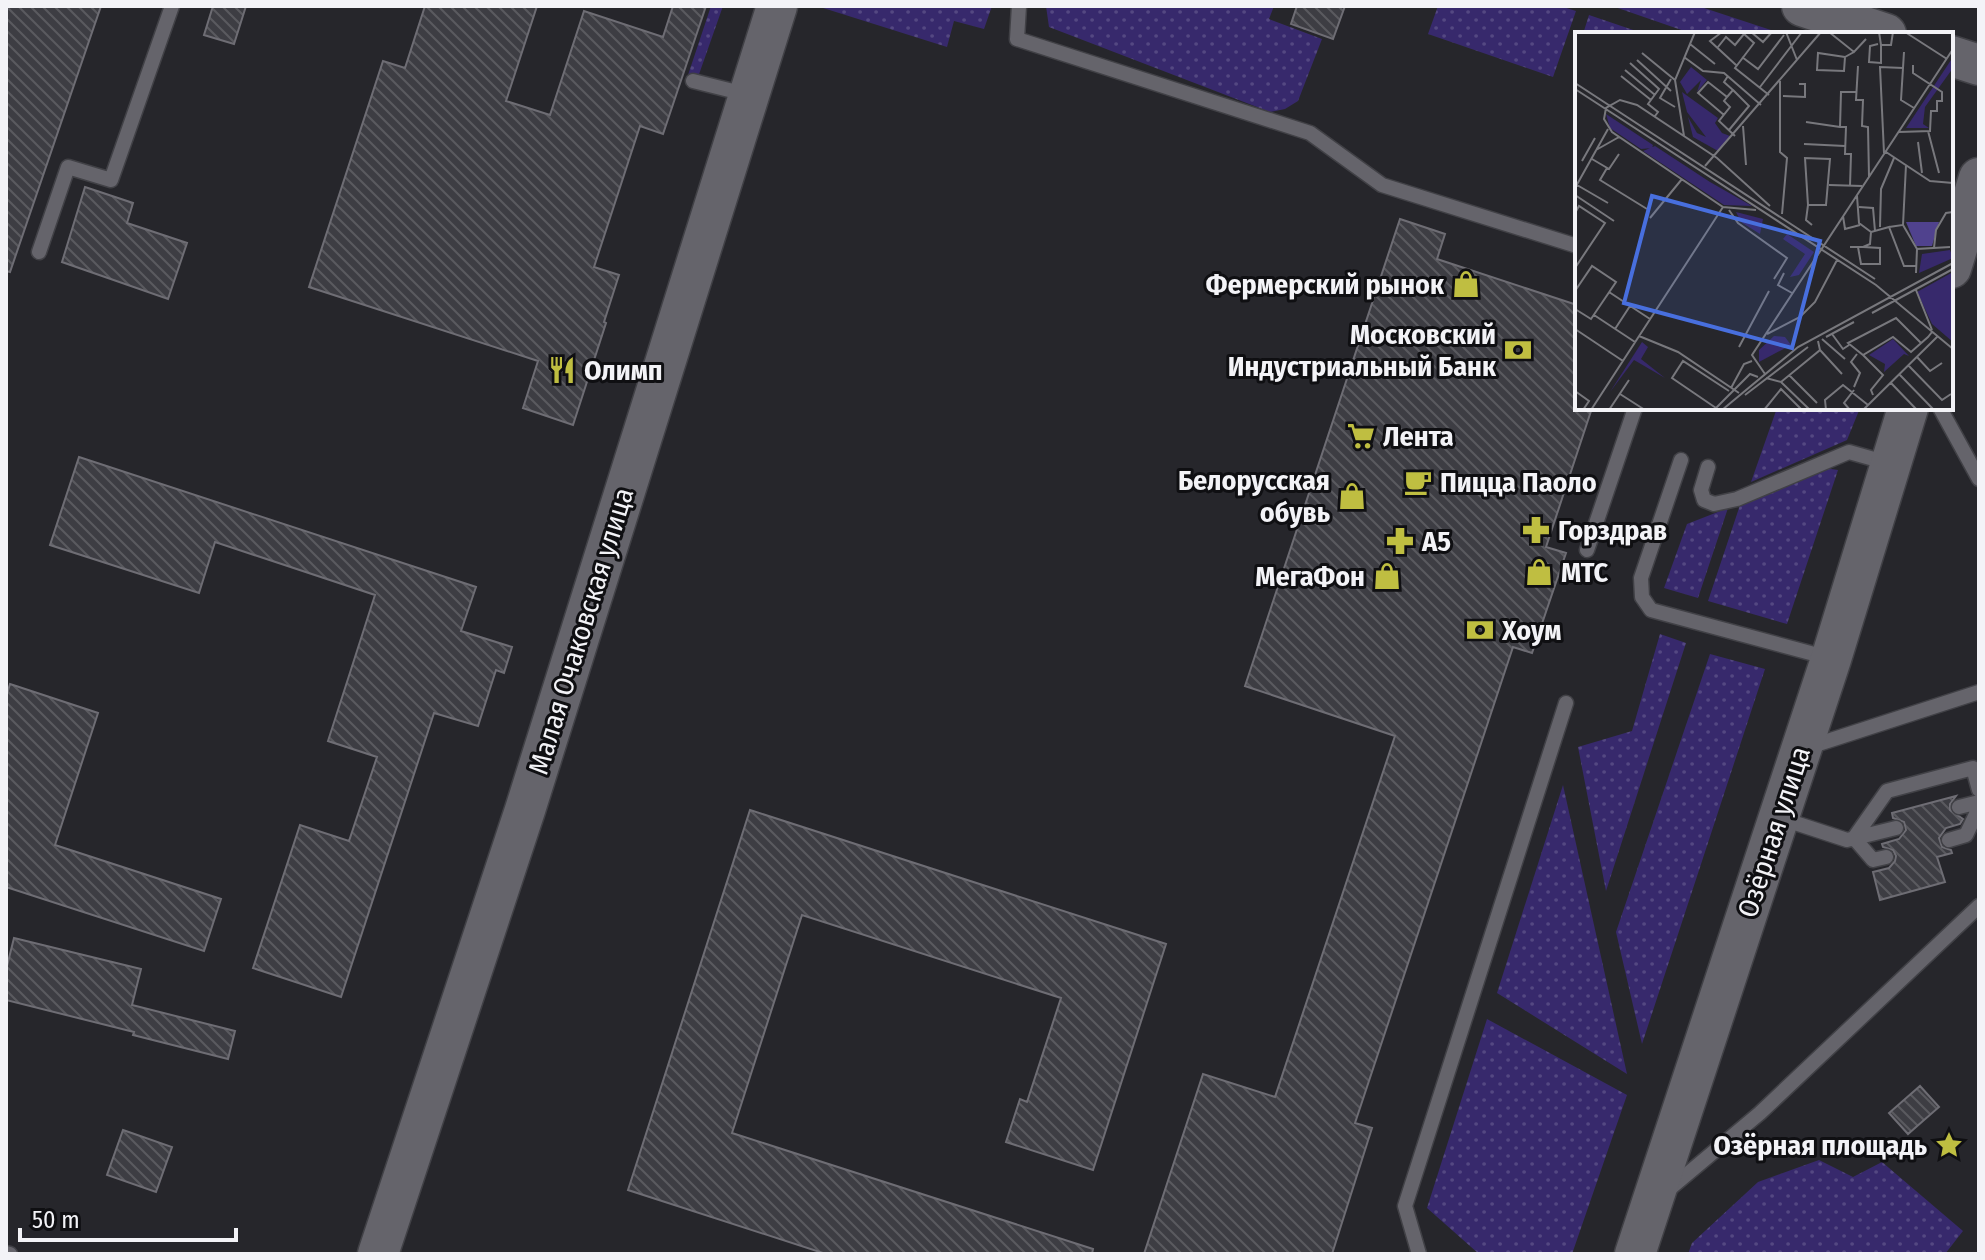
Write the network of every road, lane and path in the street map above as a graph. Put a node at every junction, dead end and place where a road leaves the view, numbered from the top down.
1 (172, 6) edge
2 (777, 6) edge
3 (1019, 6) edge
4 (1802, 6) edge
5 (1880, 32) edge
6 (1953, 57) edge
7 (1979, 65) edge
8 (693, 81) dead end
9 (749, 95) junction
10 (1979, 178) edge
11 (1575, 245) edge
12 (39, 252) dead end
13 (1953, 262) edge
14 (1634, 410) edge
15 (1907, 410) edge
16 (1941, 410) edge
17 (1681, 460) dead end
18 (1892, 464) junction
19 (1708, 467) dead end
20 (1979, 479) edge
21 (1587, 550) dead end
22 (1831, 659) junction
23 (1979, 692) edge
24 (1566, 703) dead end
25 (1801, 749) junction
26 (1979, 790) edge
27 (1979, 805) edge
28 (1959, 807) dead end
29 (1778, 818) junction
30 (1896, 828) dead end
31 (1854, 838) junction
32 (1949, 840) dead end
33 (1886, 857) dead end
34 (1979, 906) edge
35 (1651, 1204) junction
36 (378, 1254) edge
37 (1419, 1254) edge
38 (1635, 1254) edge

1 - 12 lane
2 - 9 street, Малая Очаковская улица
3 - 11 lane
4 - 5 street
6 - 7 street
8 - 9 lane
9 - 36 street, Малая Очаковская улица
10 - 13 street
14 - 21 lane
15 - 18 street, Озёрная улица
16 - 20 lane
17 - 22 lane
18 - 19 lane
18 - 22 street, Озёрная улица
22 - 25 street, Озёрная улица
23 - 25 lane
24 - 37 lane
25 - 29 street, Озёрная улица
26 - 31 lane
27 - 28 lane
27 - 32 lane
29 - 31 lane
29 - 35 street, Озёрная улица
30 - 31 lane
31 - 33 lane
34 - 35 lane
35 - 38 street, Озёрная улица

